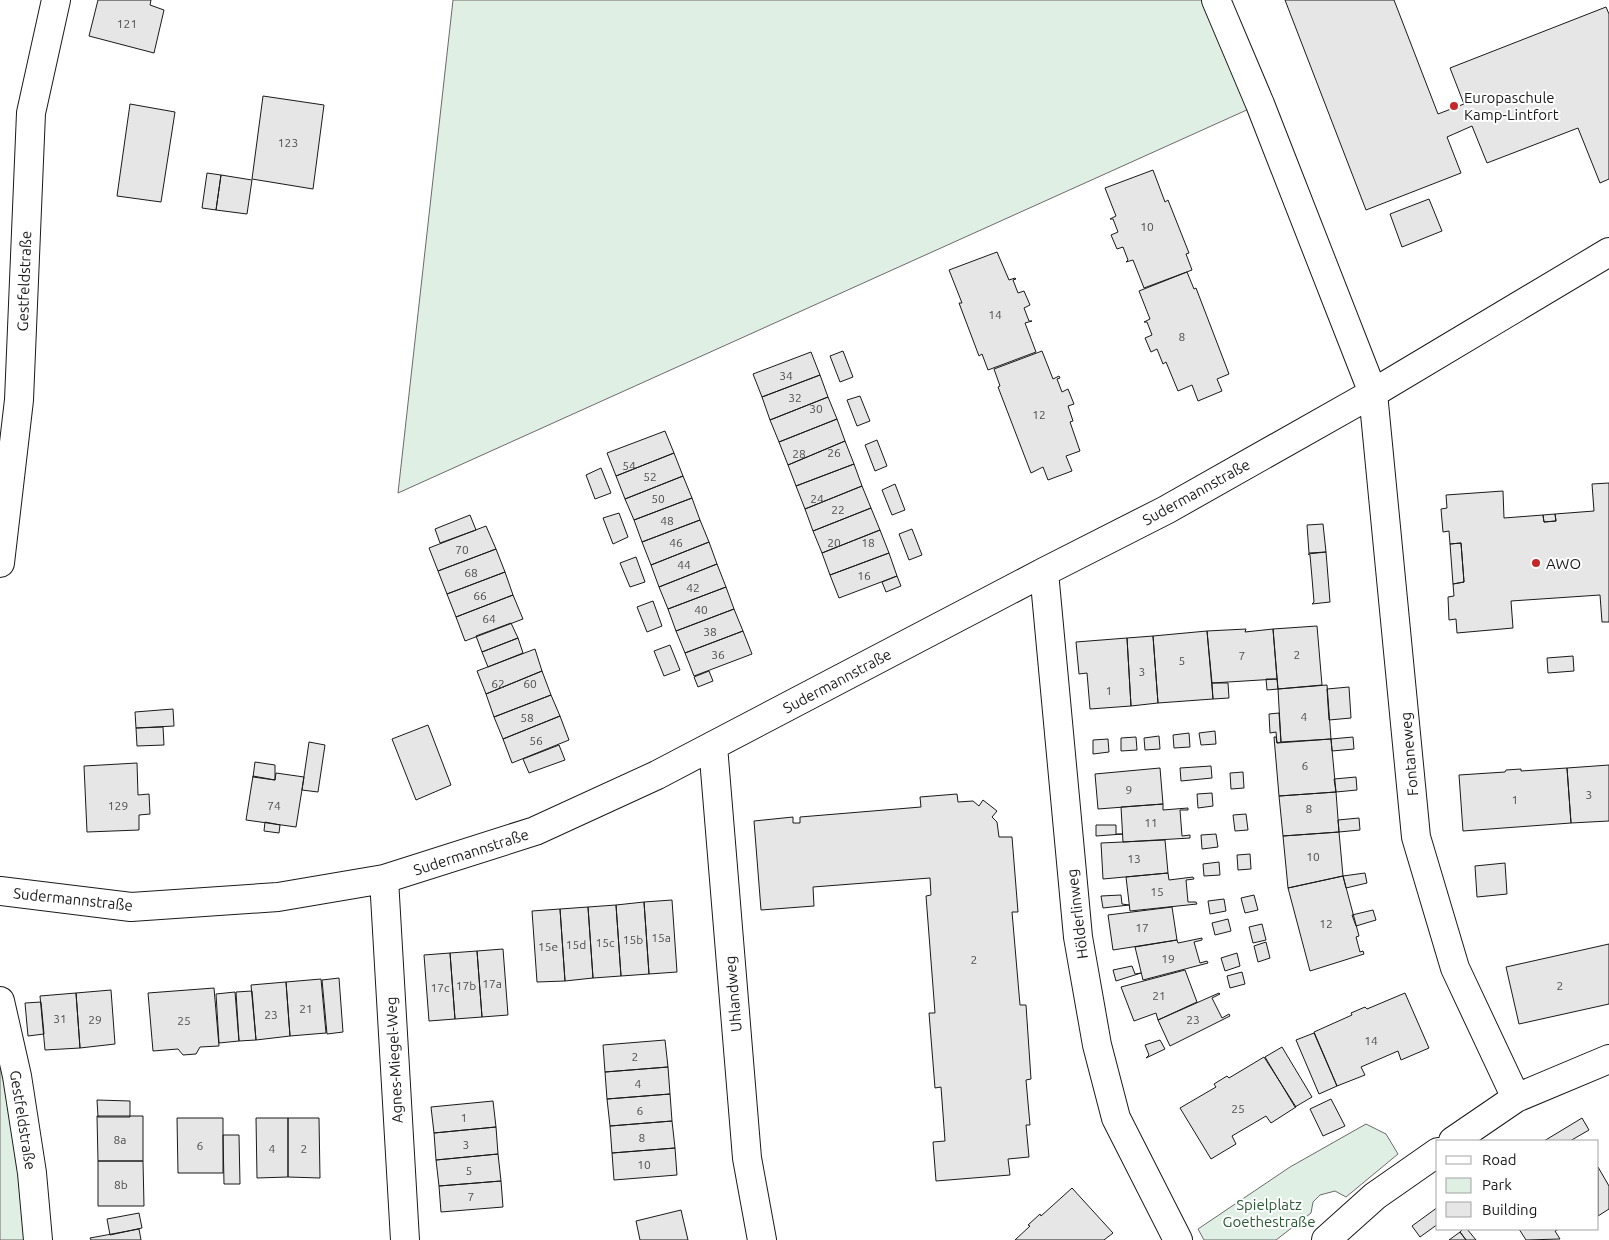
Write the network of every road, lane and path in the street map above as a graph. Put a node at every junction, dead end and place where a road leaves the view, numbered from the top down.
1 (56, 0) edge
2 (1216, 0) edge
3 (1609, 252) edge
4 (1373, 393) junction
5 (0, 563) edge
6 (1044, 572) junction
7 (713, 746) junction
8 (384, 879) junction
9 (0, 891) edge
10 (0, 1001) edge
11 (1609, 1059) edge
12 (1516, 1098) junction
13 (1454, 1140) edge
14 (1436, 1153) edge
15 (38, 1240) edge
16 (404, 1240) edge
17 (762, 1240) edge
18 (1178, 1240) edge
19 (1326, 1240) edge

1 - 5 street, Gestfeldstraße
2 - 4 street, Fontaneweg
3 - 4 street, Sudermannstraße
4 - 6 street, Sudermannstraße
4 - 12 street, Fontaneweg
6 - 7 street, Sudermannstraße
6 - 18 street, Hölderlinweg
7 - 8 street, Sudermannstraße
7 - 17 street, Uhlandweg
8 - 9 street, Sudermannstraße
8 - 16 street, Agnes-Miegel-Weg
10 - 15 street, Gestfeldstraße
11 - 12 street
12 - 13 street
14 - 19 street

